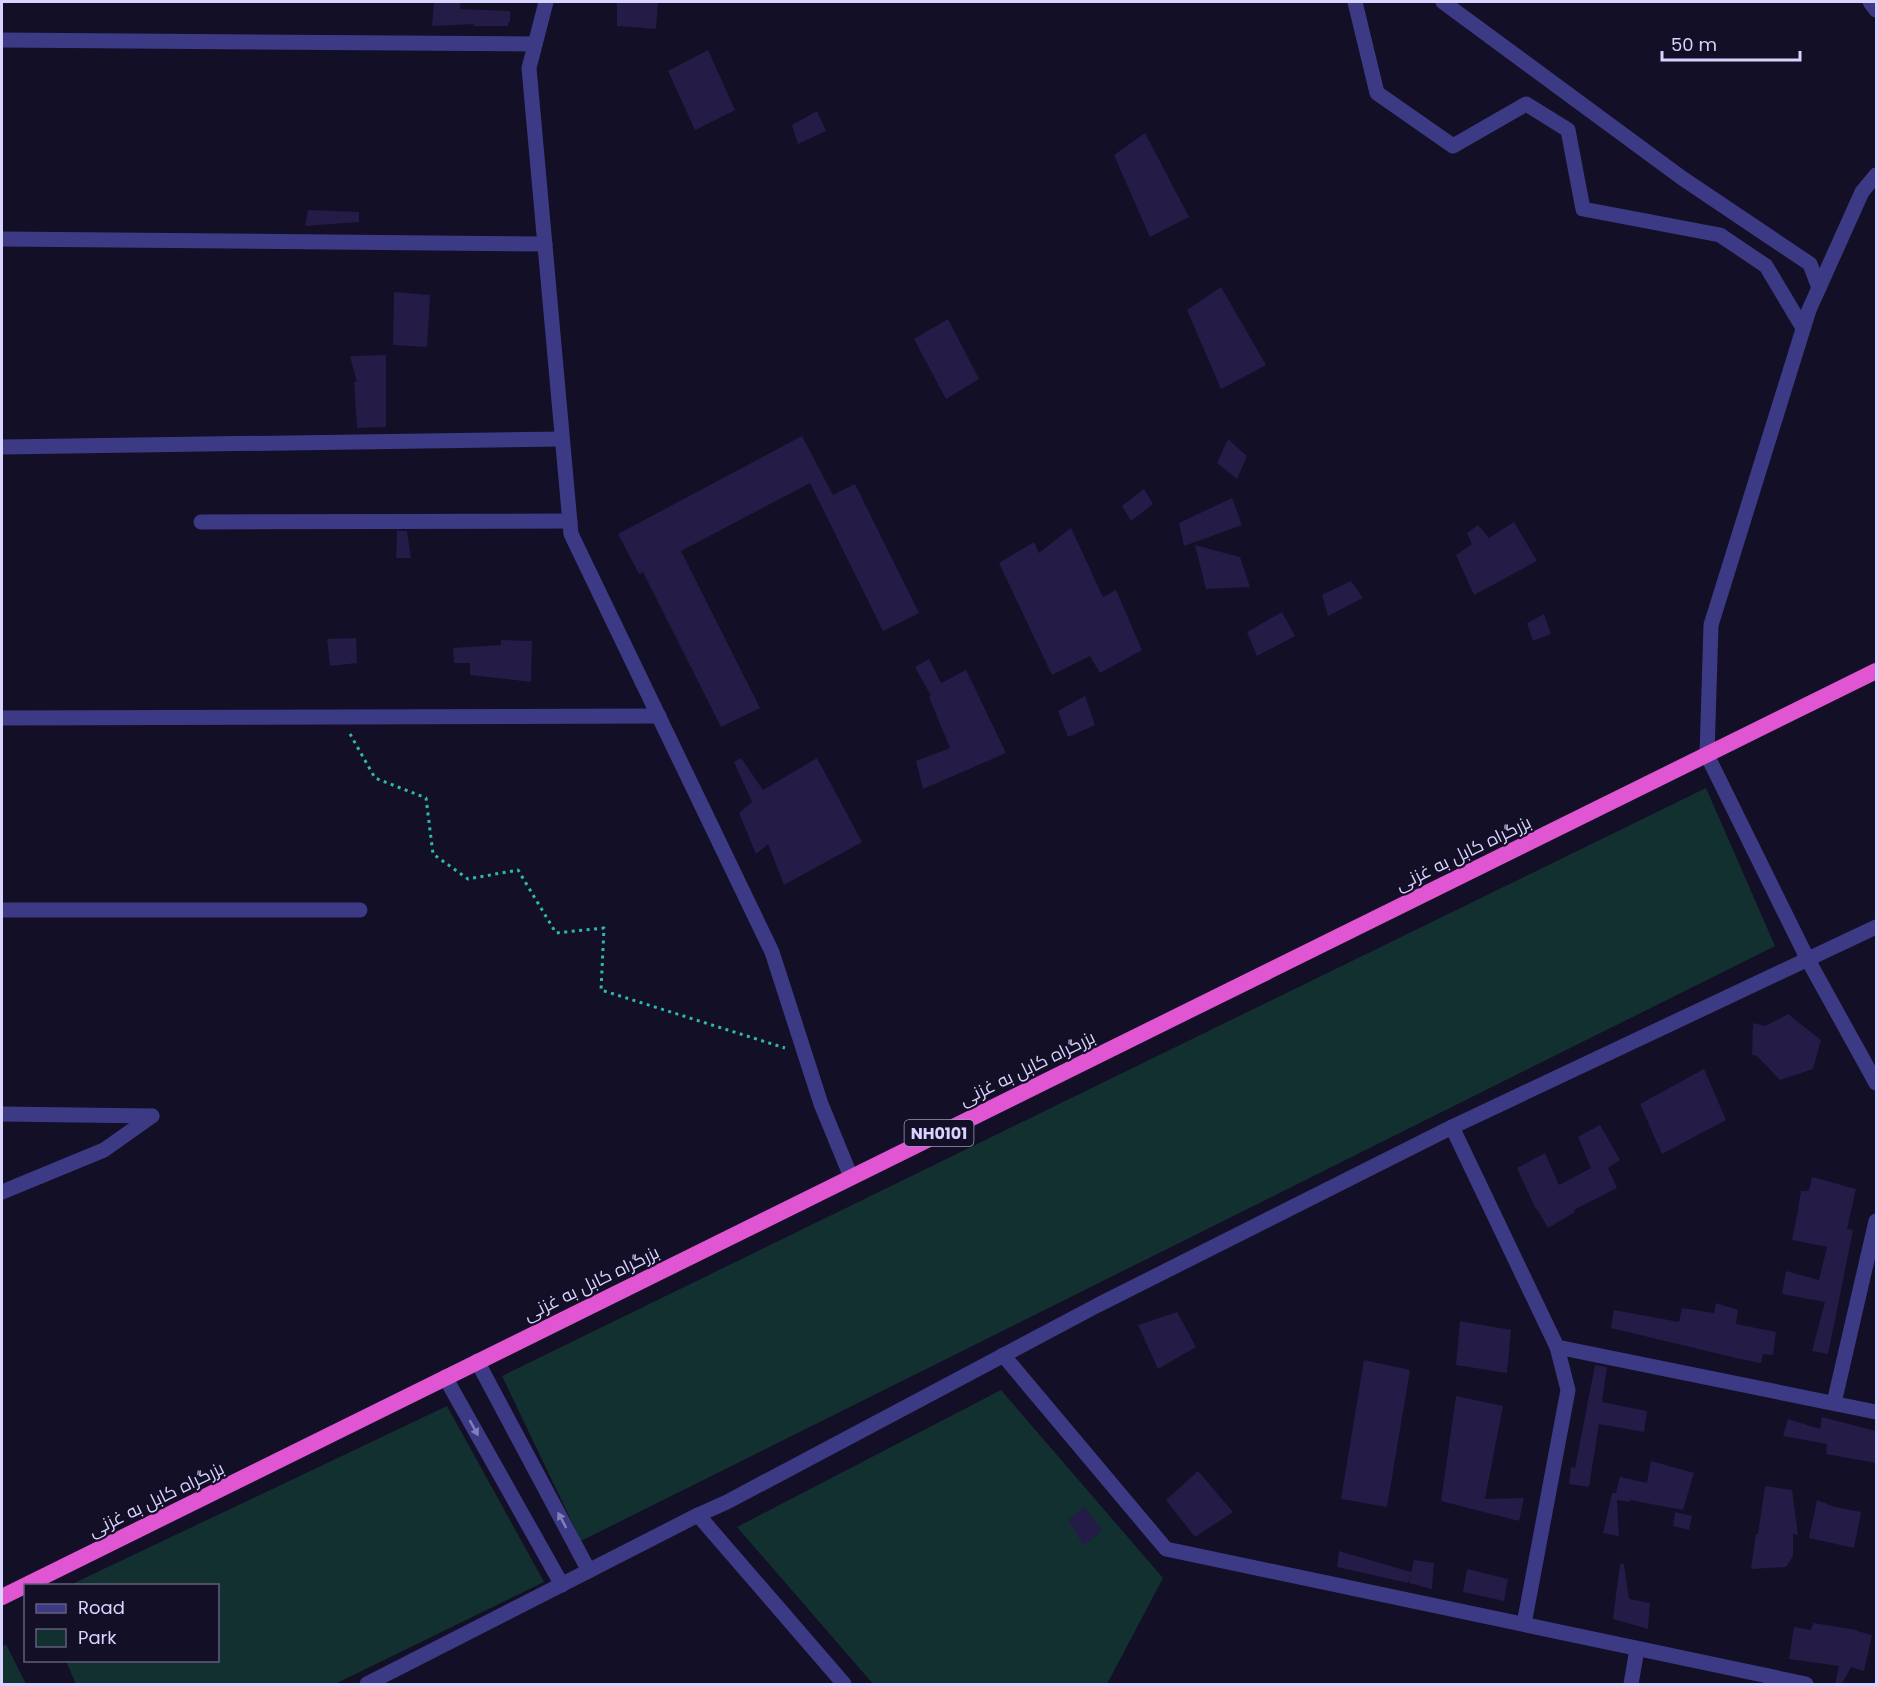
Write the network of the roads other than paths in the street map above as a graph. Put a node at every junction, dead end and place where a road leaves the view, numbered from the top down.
1 (546, 2) edge
2 (1355, 2) edge
3 (1443, 2) edge
4 (1870, 2) edge
5 (1876, 10) edge
6 (2, 40) edge
7 (535, 44) junction
8 (1876, 175) edge
9 (2, 238) edge
10 (544, 244) junction
11 (1819, 288) junction
12 (1803, 328) junction
13 (562, 439) junction
14 (2, 447) edge
15 (570, 521) junction
16 (201, 522) dead end
17 (1876, 671) edge
18 (659, 716) junction
19 (2, 718) edge
20 (1707, 754) junction
21 (2, 910) edge
22 (360, 910) dead end
23 (1876, 927) edge
24 (1808, 960) junction
25 (1876, 1082) edge
26 (2, 1114) edge
27 (1452, 1127) junction
28 (851, 1177) junction
29 (2, 1192) edge
30 (1876, 1221) edge
31 (1557, 1347) junction
32 (1004, 1355) junction
33 (477, 1361) junction
34 (445, 1377) junction
35 (1834, 1404) junction
36 (1876, 1412) edge
37 (698, 1515) junction
38 (589, 1571) junction
39 (26, 1584) edge
40 (24, 1585) edge
41 (562, 1585) junction
42 (2, 1596) edge
43 (1524, 1624) junction
44 (1637, 1649) junction
45 (367, 1684) edge
46 (844, 1684) edge
47 (1631, 1684) edge
48 (1806, 1684) edge

1 - 7 street
2 - 12 street
3 - 11 street
4 - 5 street
6 - 7 street
7 - 10 street
8 - 11 street
9 - 10 street
10 - 13 street
11 - 12 street
12 - 20 street
13 - 14 street
13 - 15 street
15 - 16 street
15 - 18 street
17 - 20 highway, بزرگراه کابل به غزنی / NH0101
18 - 19 street
18 - 28 street
20 - 24 street
20 - 28 highway, بزرگراه کابل به غزنی / NH0101
21 - 22 street
23 - 24 street
24 - 25 street
24 - 27 street
26 - 29 street
27 - 31 street
27 - 32 street
28 - 33 highway, بزرگراه کابل به غزنی / NH0101
30 - 35 street
31 - 35 street
31 - 43 street
32 - 37 street
32 - 43 street
33 - 34 highway, بزرگراه کابل به غزنی / NH0101
38 -> 33 street
34 - 39 highway, بزرگراه کابل به غزنی / NH0101
34 -> 41 street
35 - 36 street
37 - 38 street
37 - 46 street
38 - 41 street
40 - 42 highway, بزرگراه کابل به غزنی / NH0101
41 - 45 street
43 - 44 street
44 - 47 street
44 - 48 street

